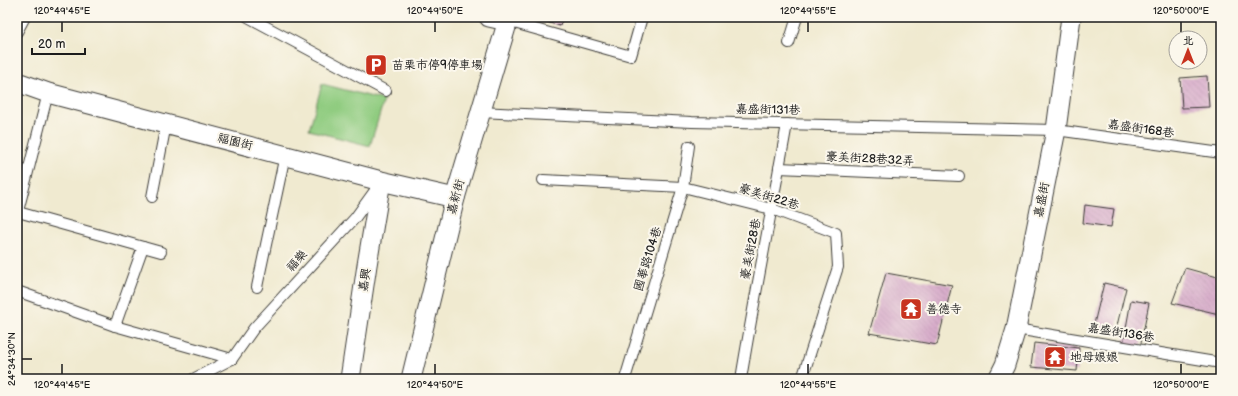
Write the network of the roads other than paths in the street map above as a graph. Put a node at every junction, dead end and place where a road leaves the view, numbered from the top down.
1 (25, 17) edge
2 (248, 17) edge
3 (642, 17) edge
4 (797, 17) edge
5 (1072, 17) edge
6 (502, 18) edge
7 (17, 32) edge
8 (789, 43) dead end
9 (17, 82) edge
10 (386, 91) dead end
11 (48, 93) junction
12 (480, 112) junction
13 (166, 124) junction
14 (787, 124) junction
15 (1056, 130) junction
16 (689, 146) dead end
17 (1221, 153) edge
18 (285, 154) junction
19 (779, 168) junction
20 (959, 176) dead end
21 (543, 180) dead end
22 (382, 181) junction
23 (683, 187) junction
24 (152, 197) dead end
25 (455, 198) junction
26 (772, 210) junction
27 (17, 214) edge
28 (143, 247) junction
29 (161, 252) dead end
30 (257, 287) dead end
31 (17, 291) edge
32 (115, 326) junction
33 (1016, 329) junction
34 (232, 359) junction
35 (1221, 363) edge
36 (193, 379) edge
37 (350, 379) edge
38 (411, 379) edge
39 (625, 379) edge
40 (741, 379) edge
41 (802, 379) edge
42 (998, 379) edge

1 - 7 lane
2 - 10 lane
3 - 6 lane
4 - 8 lane
5 - 15 street, 嘉盛街
6 - 12 street, 嘉新街
9 - 11 street, 福園街
11 - 13 street, 福園街
11 - 27 lane
12 - 14 lane, 嘉盛街131巷
12 - 25 street, 嘉新街
13 - 18 street, 福園街
13 - 24 lane
14 - 15 lane, 嘉盛街131巷
14 - 19 lane, 豪美街28巷
15 - 17 lane, 嘉盛街168巷
15 - 33 street, 嘉盛街
16 - 23 lane, 國華路104巷
18 - 22 street, 福園街
18 - 30 lane
19 - 20 lane, 豪美街28巷32弄
19 - 26 lane, 豪美街28巷
21 - 23 lane, 豪美街22巷
22 - 25 street, 福園街
22 - 34 lane, 福樂
22 - 37 street, 嘉興
23 - 26 lane, 豪美街22巷
23 - 39 lane, 國華路104巷
25 - 38 street, 嘉新街
26 - 40 lane, 豪美街28巷
26 - 41 lane, 豪美街22巷
27 - 28 lane
28 - 29 lane
28 - 32 lane
31 - 32 lane
32 - 34 lane
33 - 35 lane, 嘉盛街136巷
33 - 42 street, 嘉盛街
34 - 36 lane, 福樂

